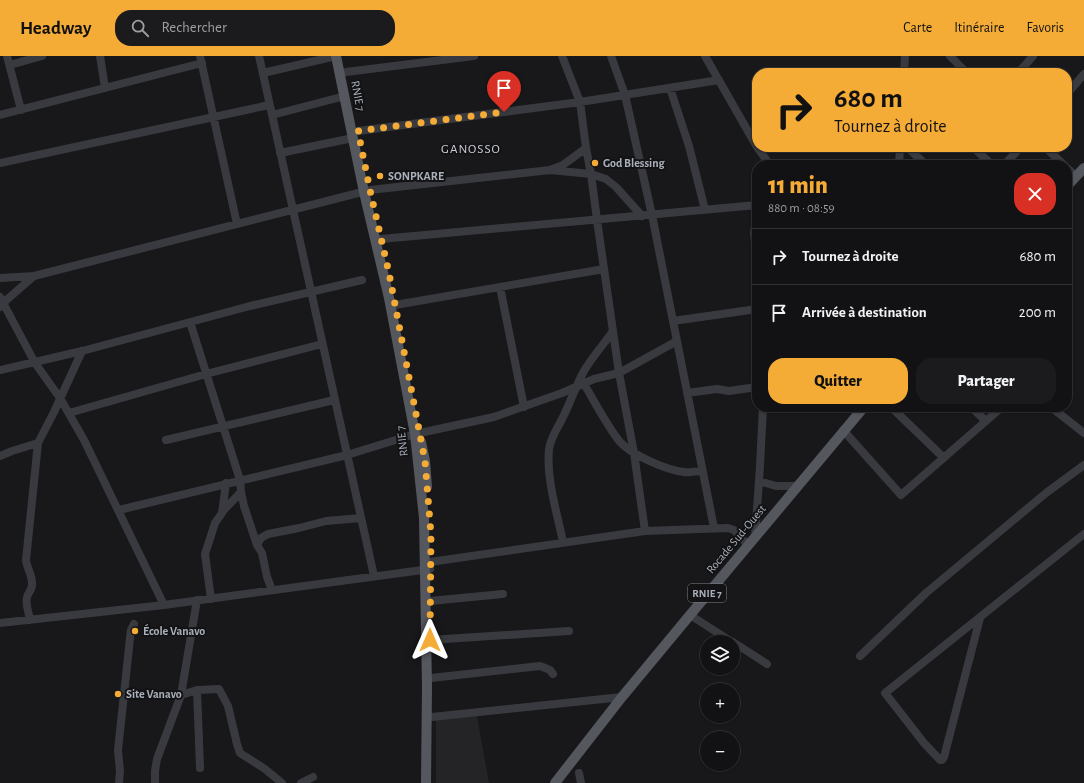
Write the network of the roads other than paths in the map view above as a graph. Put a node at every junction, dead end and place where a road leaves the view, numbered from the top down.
1 (7, 56) edge
2 (42, 56) edge
3 (100, 56) edge
4 (259, 56) edge
5 (336, 56) edge
6 (343, 56) edge
7 (474, 56) edge
8 (562, 56) edge
9 (611, 56) edge
10 (705, 56) edge
11 (905, 56) edge
12 (950, 56) edge
13 (1032, 56) edge
14 (201, 59) edge
15 (409, 60) edge
16 (10, 64) junction
17 (904, 68) edge
18 (962, 68) edge
19 (1022, 68) edge
20 (346, 72) junction
21 (263, 74) junction
22 (1084, 74) edge
23 (719, 80) junction
24 (106, 88) junction
25 (670, 88) junction
26 (1072, 88) edge
27 (625, 95) junction
28 (345, 96) junction
29 (580, 102) junction
30 (269, 106) junction
31 (21, 110) junction
32 (0, 115) edge
33 (272, 115) junction
34 (214, 117) junction
35 (355, 135) junction
36 (752, 138) edge
37 (586, 148) junction
38 (912, 152) edge
39 (978, 152) edge
40 (1016, 152) edge
41 (1050, 152) edge
42 (280, 153) junction
43 (921, 160) edge
44 (987, 160) edge
45 (1009, 160) edge
46 (1059, 160) edge
47 (0, 163) edge
48 (1084, 168) edge
49 (550, 170) junction
50 (1072, 172) edge
51 (592, 174) junction
52 (1076, 176) junction
53 (1072, 180) edge
54 (367, 191) junction
55 (752, 206) edge
56 (293, 210) junction
57 (705, 210) junction
58 (652, 215) junction
59 (642, 216) junction
60 (597, 220) junction
61 (237, 224) junction
62 (381, 239) junction
63 (604, 269) junction
64 (34, 276) junction
65 (0, 278) edge
66 (362, 280) dead end
67 (500, 287) junction
68 (311, 292) junction
69 (1, 303) edge
70 (395, 305) junction
71 (752, 310) edge
72 (673, 321) junction
73 (190, 322) junction
74 (613, 331) junction
75 (677, 342) junction
76 (322, 344) junction
77 (82, 351) junction
78 (35, 363) junction
79 (0, 370) edge
80 (619, 373) junction
81 (206, 374) junction
82 (580, 383) junction
83 (752, 387) edge
84 (687, 393) junction
85 (60, 398) junction
86 (334, 400) junction
87 (524, 407) junction
88 (763, 412) edge
89 (860, 412) edge
90 (896, 412) edge
91 (977, 412) edge
92 (996, 412) edge
93 (1057, 412) edge
94 (69, 413) junction
95 (986, 421) junction
96 (223, 426) junction
97 (844, 430) junction
98 (1084, 433) edge
99 (417, 434) junction
100 (166, 440) dead end
101 (38, 443) junction
102 (634, 453) junction
103 (347, 455) junction
104 (0, 456) edge
105 (944, 458) junction
106 (1084, 465) edge
107 (702, 471) junction
108 (240, 480) junction
109 (759, 481) junction
110 (226, 484) junction
111 (797, 486) junction
112 (241, 492) junction
113 (119, 510) junction
114 (222, 513) junction
115 (361, 518) junction
116 (714, 528) junction
117 (645, 531) junction
118 (1084, 534) edge
119 (751, 541) junction
120 (563, 542) junction
121 (257, 545) junction
122 (428, 567) junction
123 (374, 576) junction
124 (272, 590) junction
125 (503, 594) dead end
126 (211, 599) junction
127 (197, 600) junction
128 (430, 601) junction
129 (164, 605) junction
130 (690, 615) junction
131 (980, 618) junction
132 (30, 620) junction
133 (0, 623) edge
134 (134, 624) dead end
135 (569, 631) dead end
136 (722, 635) edge
137 (430, 640) junction
138 (740, 647) edge
139 (860, 656) dead end
140 (766, 664) dead end
141 (553, 674) dead end
142 (431, 678) junction
143 (197, 690) junction
144 (181, 695) junction
145 (622, 697) junction
146 (432, 717) junction
147 (200, 768) dead end
148 (579, 773) dead end
149 (313, 777) dead end
150 (119, 783) edge
151 (155, 783) edge
152 (282, 783) edge
153 (301, 783) edge
154 (426, 783) edge
155 (432, 783) edge
156 (554, 783) edge
157 (582, 783) edge

1 - 16 street
2 - 16 street
3 - 24 street
4 - 21 street
5 - 21 street
5 - 28 main road, RNIE 7 / RNIE 7
6 - 20 main road, RNIE 7 / RNIE 7
7 - 15 street
8 - 29 street
9 - 27 street
10 - 23 street
11 - 17 street
12 - 18 street
13 - 19 street
14 - 24 street
14 - 34 street
15 - 20 street
16 - 31 street
20 - 35 main road, RNIE 7 / RNIE 7
21 - 30 street
22 - 26 street
23 - 25 street
23 - 36 street
24 - 31 street
25 - 27 street
25 - 57 street
27 - 29 street
27 - 58 street
28 - 33 street
28 - 35 main road, RNIE 7 / RNIE 7
29 - 35 street
29 - 37 street
30 - 33 street
30 - 34 street
31 - 32 street
33 - 42 street
34 - 47 street
34 - 61 street
35 - 42 street
35 - 54 main road, RNIE 7 / RNIE 7
37 - 49 street
37 - 51 street
38 - 43 street
39 - 44 street
40 - 45 street
41 - 46 street
42 - 56 street
48 - 52 main road
49 - 51 street
49 - 54 street
50 - 52 street
51 - 59 street
51 - 60 street
52 - 53 main road
54 - 56 street
54 - 62 main road, RNIE 7 / RNIE 7
54 - 99 main road, RNIE 7 / RNIE 7
55 - 57 street
56 - 61 street
56 - 68 street
57 - 58 street
58 - 59 street
58 - 72 street
59 - 60 street
60 - 62 street
60 - 63 street
61 - 64 street
62 - 70 main road, RNIE 7 / RNIE 7
63 - 67 street
63 - 74 street
64 - 65 street
64 - 69 street
66 - 68 street
67 - 70 street
67 - 87 street
68 - 73 street
68 - 76 street
69 - 78 street
70 - 99 main road, RNIE 7 / RNIE 7
71 - 72 street
72 - 75 street
73 - 77 street
73 - 81 street
74 - 80 street
74 - 82 street
75 - 80 street
75 - 84 street
76 - 81 street
76 - 86 street
77 - 78 street
77 - 85 street
78 - 79 street
78 - 85 street
80 - 82 street
80 - 102 street
81 - 94 street
81 - 96 street
82 - 87 street
82 - 102 street
82 - 120 street
83 - 84 street
84 - 107 street
85 - 94 street
85 - 101 street
86 - 96 street
86 - 103 street
87 - 99 street
88 - 109 street
89 - 97 main road, Rocade Sud-Ouest / RNIE 7
90 - 105 street
91 - 95 street
92 - 95 street
93 - 98 street
94 - 113 street
95 - 105 street
96 - 100 street
96 - 108 street
97 - 105 street
97 - 111 main road, Rocade Sud-Ouest / RNIE 7
99 - 103 street
99 - 122 main road, RNIE 7 / RNIE 7
101 - 104 street
101 - 132 street
102 - 107 street
102 - 117 street
103 - 108 street
103 - 115 street
106 - 139 street
107 - 116 street
108 - 110 street
108 - 112 street
109 - 111 street
109 - 119 street
110 - 113 street
110 - 114 street
111 - 119 main road, Rocade Sud-Ouest / RNIE 7
112 - 114 street
112 - 121 street
113 - 129 street
114 - 126 street
115 - 121 street
115 - 123 street
116 - 117 street
116 - 119 street
117 - 120 street
118 - 131 street
119 - 130 main road, Rocade Sud-Ouest / RNIE 7
120 - 122 street
121 - 124 street
122 - 123 street
122 - 128 main road, RNIE 7 / RNIE 7
122 - 154 main road, RNIE 7 / RNIE 7
123 - 124 street
124 - 126 street
125 - 128 street
126 - 127 street
127 - 129 street
127 - 144 street
128 - 137 main road, RNIE 7 / RNIE 7
129 - 132 street
130 - 136 street
130 - 145 main road, Rocade Sud-Ouest / RNIE 7
131 - 131 street
132 - 133 street
134 - 150 street
135 - 137 street
137 - 142 main road, RNIE 7 / RNIE 7
138 - 140 street
141 - 142 street
142 - 146 main road, RNIE 7 / RNIE 7
143 - 144 street
143 - 147 street
143 - 152 street
144 - 151 street
145 - 146 street
145 - 156 main road, Rocade Sud-Ouest / RNIE 7
146 - 155 main road, RNIE 7 / RNIE 7
148 - 157 street
149 - 153 street

